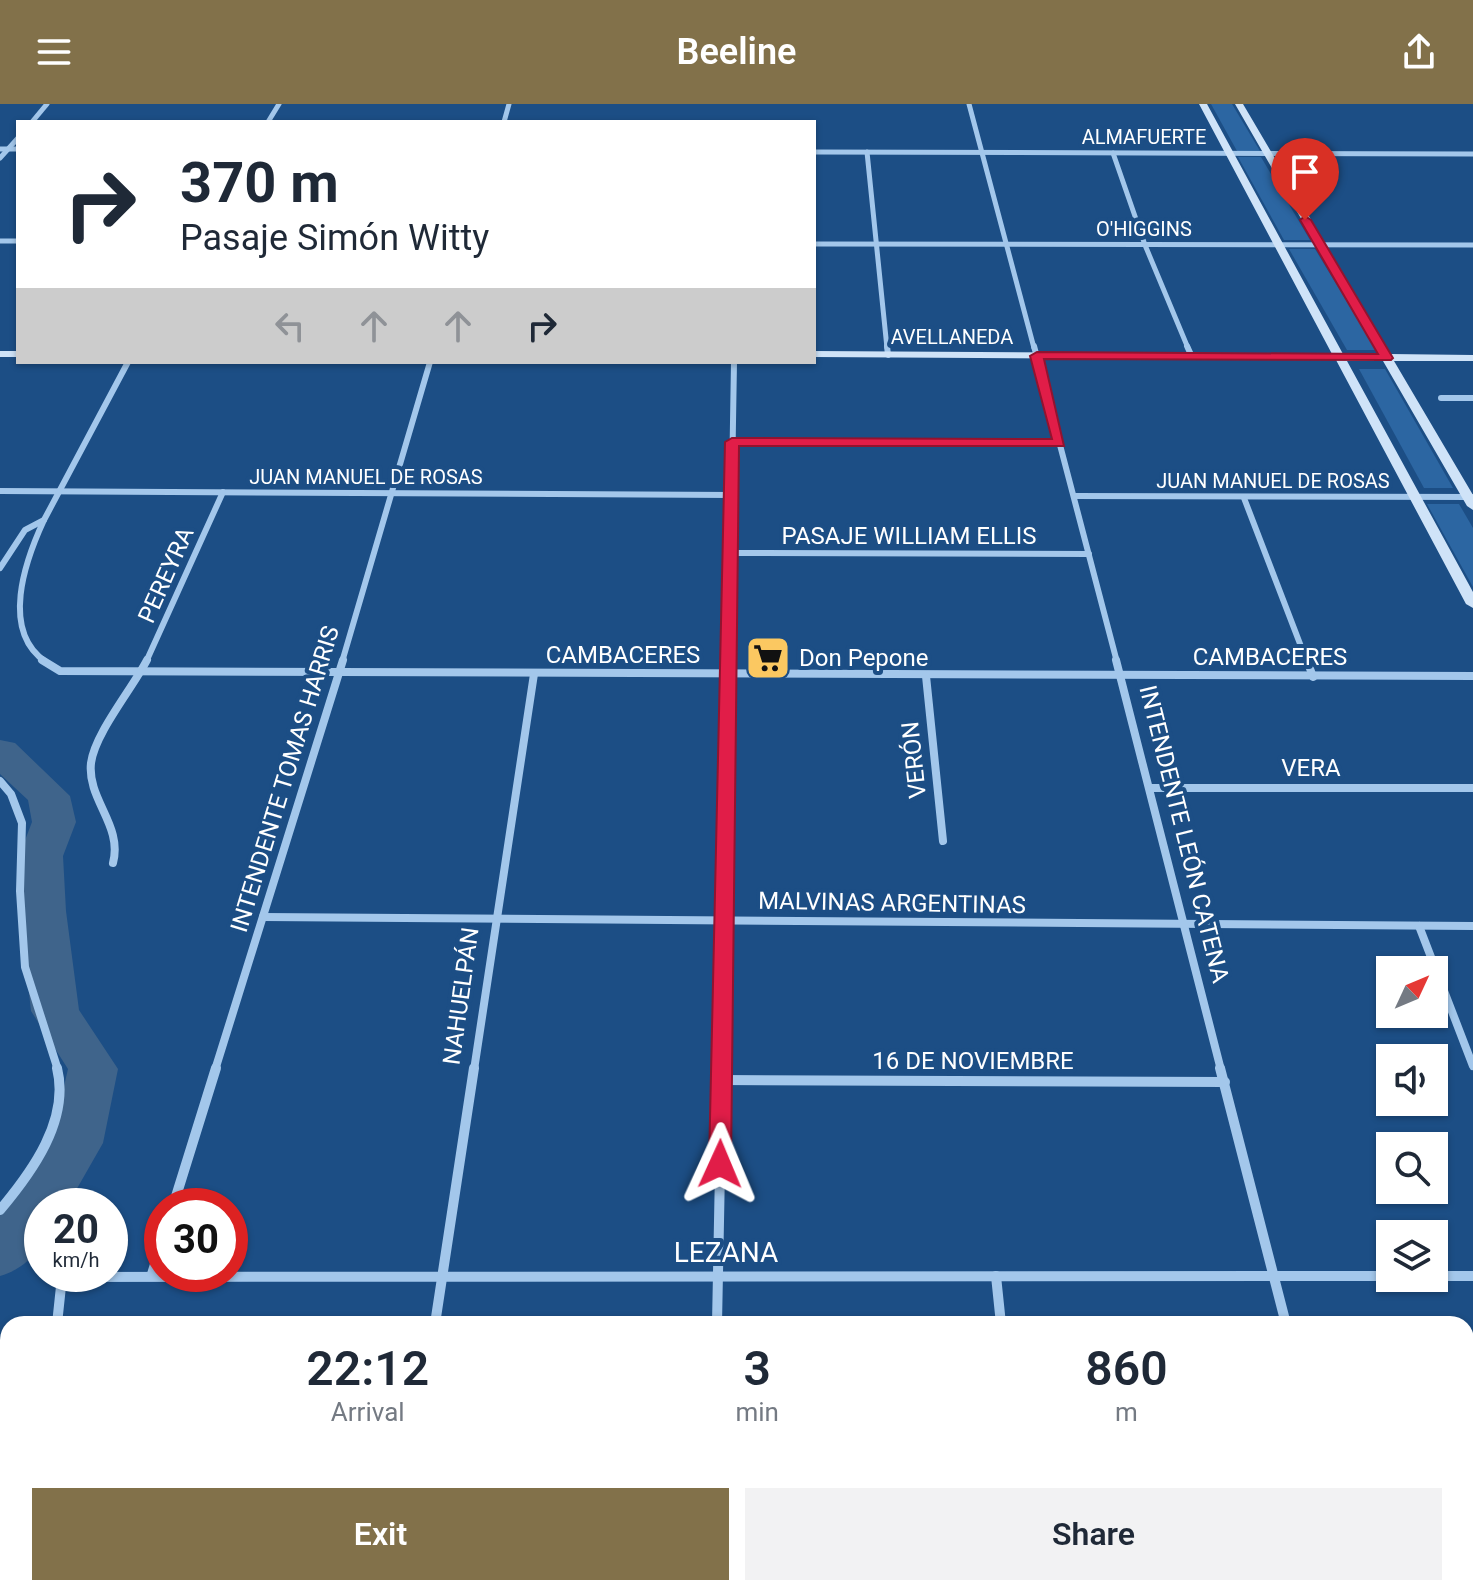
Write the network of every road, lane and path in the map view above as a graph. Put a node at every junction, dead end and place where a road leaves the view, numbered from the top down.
1 (47, 104) edge
2 (969, 104) edge
3 (1203, 104) edge
4 (1239, 104) edge
5 (34, 120) edge
6 (16, 140) edge
7 (0, 149) edge
8 (8, 149) junction
9 (16, 149) edge
10 (816, 152) edge
11 (867, 152) junction
12 (981, 152) junction
13 (1113, 153) junction
14 (1230, 153) junction
15 (1268, 153) junction
16 (1473, 154) edge
17 (0, 158) edge
18 (816, 244) edge
19 (876, 244) junction
20 (1006, 244) junction
21 (1145, 245) junction
22 (1319, 245) junction
23 (1473, 245) edge
24 (1280, 247) junction
25 (816, 354) edge
26 (888, 355) junction
27 (1037, 356) junction
28 (1192, 357) junction
29 (1339, 357) junction
30 (1386, 358) junction
31 (1473, 358) edge
32 (127, 364) edge
33 (429, 364) edge
34 (734, 364) edge
35 (1441, 398) dead end
36 (1473, 398) edge
37 (732, 442) junction
38 (1060, 443) junction
39 (0, 491) edge
40 (59, 491) junction
41 (223, 492) junction
42 (392, 493) junction
43 (732, 495) junction
44 (1074, 496) junction
45 (1244, 498) junction
46 (1416, 498) junction
47 (1471, 500) edge
48 (44, 520) junction
49 (730, 553) junction
50 (1089, 554) junction
51 (0, 568) edge
52 (11, 583) dead end
53 (1473, 604) edge
54 (29, 659) dead end
55 (141, 672) junction
56 (339, 673) junction
57 (534, 674) junction
58 (726, 675) junction
59 (926, 676) junction
60 (1473, 676) edge
61 (1121, 677) junction
62 (1313, 677) junction
63 (0, 781) edge
64 (1150, 788) junction
65 (1473, 788) edge
66 (943, 841) dead end
67 (113, 863) dead end
68 (263, 917) junction
69 (495, 919) junction
70 (722, 921) junction
71 (1185, 925) junction
72 (1419, 926) junction
73 (1473, 926) edge
74 (1473, 1066) edge
75 (720, 1080) junction
76 (1225, 1082) junction
77 (179, 1188) edge
78 (0, 1210) edge
79 (144, 1274) edge
80 (248, 1274) edge
81 (443, 1275) junction
82 (718, 1276) junction
83 (996, 1276) junction
84 (1376, 1276) edge
85 (1448, 1276) edge
86 (1473, 1276) edge
87 (1274, 1277) junction
88 (58, 1316) edge
89 (436, 1316) edge
90 (717, 1316) edge
91 (1000, 1316) edge
92 (1284, 1316) edge

1 - 5 street
2 - 12 street, INTENDENTE LEÓN CATENA
3 - 14 street
4 - 15 street
6 - 8 street
7 - 8 street
8 - 9 street
8 - 17 street
10 - 11 street, ALMAFUERTE
11 - 12 street, ALMAFUERTE
11 - 19 street
12 - 13 street, ALMAFUERTE
12 - 20 street, INTENDENTE LEÓN CATENA
13 - 14 street, ALMAFUERTE
13 - 21 street
14 - 15 street, ALMAFUERTE
14 - 24 street
15 - 16 street, ALMAFUERTE
15 - 22 street
18 - 19 street, O'HIGGINS
19 - 20 street, O'HIGGINS
19 - 26 street
20 - 21 street, O'HIGGINS
20 - 27 street, INTENDENTE LEÓN CATENA
21 - 24 street, O'HIGGINS
21 - 28 street
22 - 23 street, O'HIGGINS
22 - 24 street, O'HIGGINS
22 - 30 street
24 - 29 street
25 - 26 street, AVELLANEDA
26 - 27 street, AVELLANEDA
27 - 28 street, AVELLANEDA
27 - 38 street, INTENDENTE LEÓN CATENA
28 - 29 street, AVELLANEDA
29 - 30 street, AVELLANEDA
29 - 46 street
30 - 31 street, AVELLANEDA
30 - 47 street
32 - 40 street
33 - 42 street, INTENDENTE TOMAS HARRIS
34 - 37 street
35 - 36 street
37 - 38 street
37 - 43 street
38 - 44 street, INTENDENTE LEÓN CATENA
39 - 40 street, JUAN MANUEL DE ROSAS
40 - 41 street, JUAN MANUEL DE ROSAS
40 - 48 street
41 - 42 street, JUAN MANUEL DE ROSAS
41 - 55 street, PEREYRA
42 - 43 street, JUAN MANUEL DE ROSAS
42 - 56 street, INTENDENTE TOMAS HARRIS
43 - 49 street
44 - 45 street, JUAN MANUEL DE ROSAS
44 - 50 street, INTENDENTE LEÓN CATENA
45 - 46 street, JUAN MANUEL DE ROSAS
45 - 62 street
46 - 47 street, JUAN MANUEL DE ROSAS
46 - 53 street
48 - 51 street
48 - 52 street
49 - 50 street, PASAJE WILLIAM ELLIS
49 - 58 street
50 - 61 street, INTENDENTE LEÓN CATENA
54 - 55 street, CAMBACERES
55 - 56 street, CAMBACERES
55 - 67 street, PEREYRA
56 - 57 street, CAMBACERES
56 - 68 street, INTENDENTE TOMAS HARRIS
57 - 58 street, CAMBACERES
57 - 69 street, NAHUELPÁN
58 - 59 street, CAMBACERES
58 - 70 street
59 - 61 street, CAMBACERES
59 - 66 street, VERÓN
60 - 62 street, CAMBACERES
61 - 62 street, CAMBACERES
61 - 64 street, INTENDENTE LEÓN CATENA
63 - 78 street
64 - 65 street, VERA
64 - 71 street, INTENDENTE LEÓN CATENA
68 - 69 street, MALVINAS ARGENTINAS
68 - 77 street, INTENDENTE TOMAS HARRIS
69 - 70 street, MALVINAS ARGENTINAS
69 - 81 street, NAHUELPÁN
70 - 71 street, MALVINAS ARGENTINAS
70 - 75 street
71 - 72 street, MALVINAS ARGENTINAS
71 - 76 street, INTENDENTE LEÓN CATENA
72 - 73 street, MALVINAS ARGENTINAS
72 - 74 street
75 - 76 street, 16 DE NOVIEMBRE
75 - 82 street
76 - 87 street, INTENDENTE LEÓN CATENA
79 - 88 street, LEZANA
80 - 81 street, LEZANA
81 - 82 street, LEZANA
81 - 89 street, NAHUELPÁN
82 - 83 street, LEZANA
82 - 90 street
83 - 87 street, LEZANA
83 - 91 street
84 - 87 street, LEZANA
85 - 86 street
87 - 92 street, INTENDENTE LEÓN CATENA

